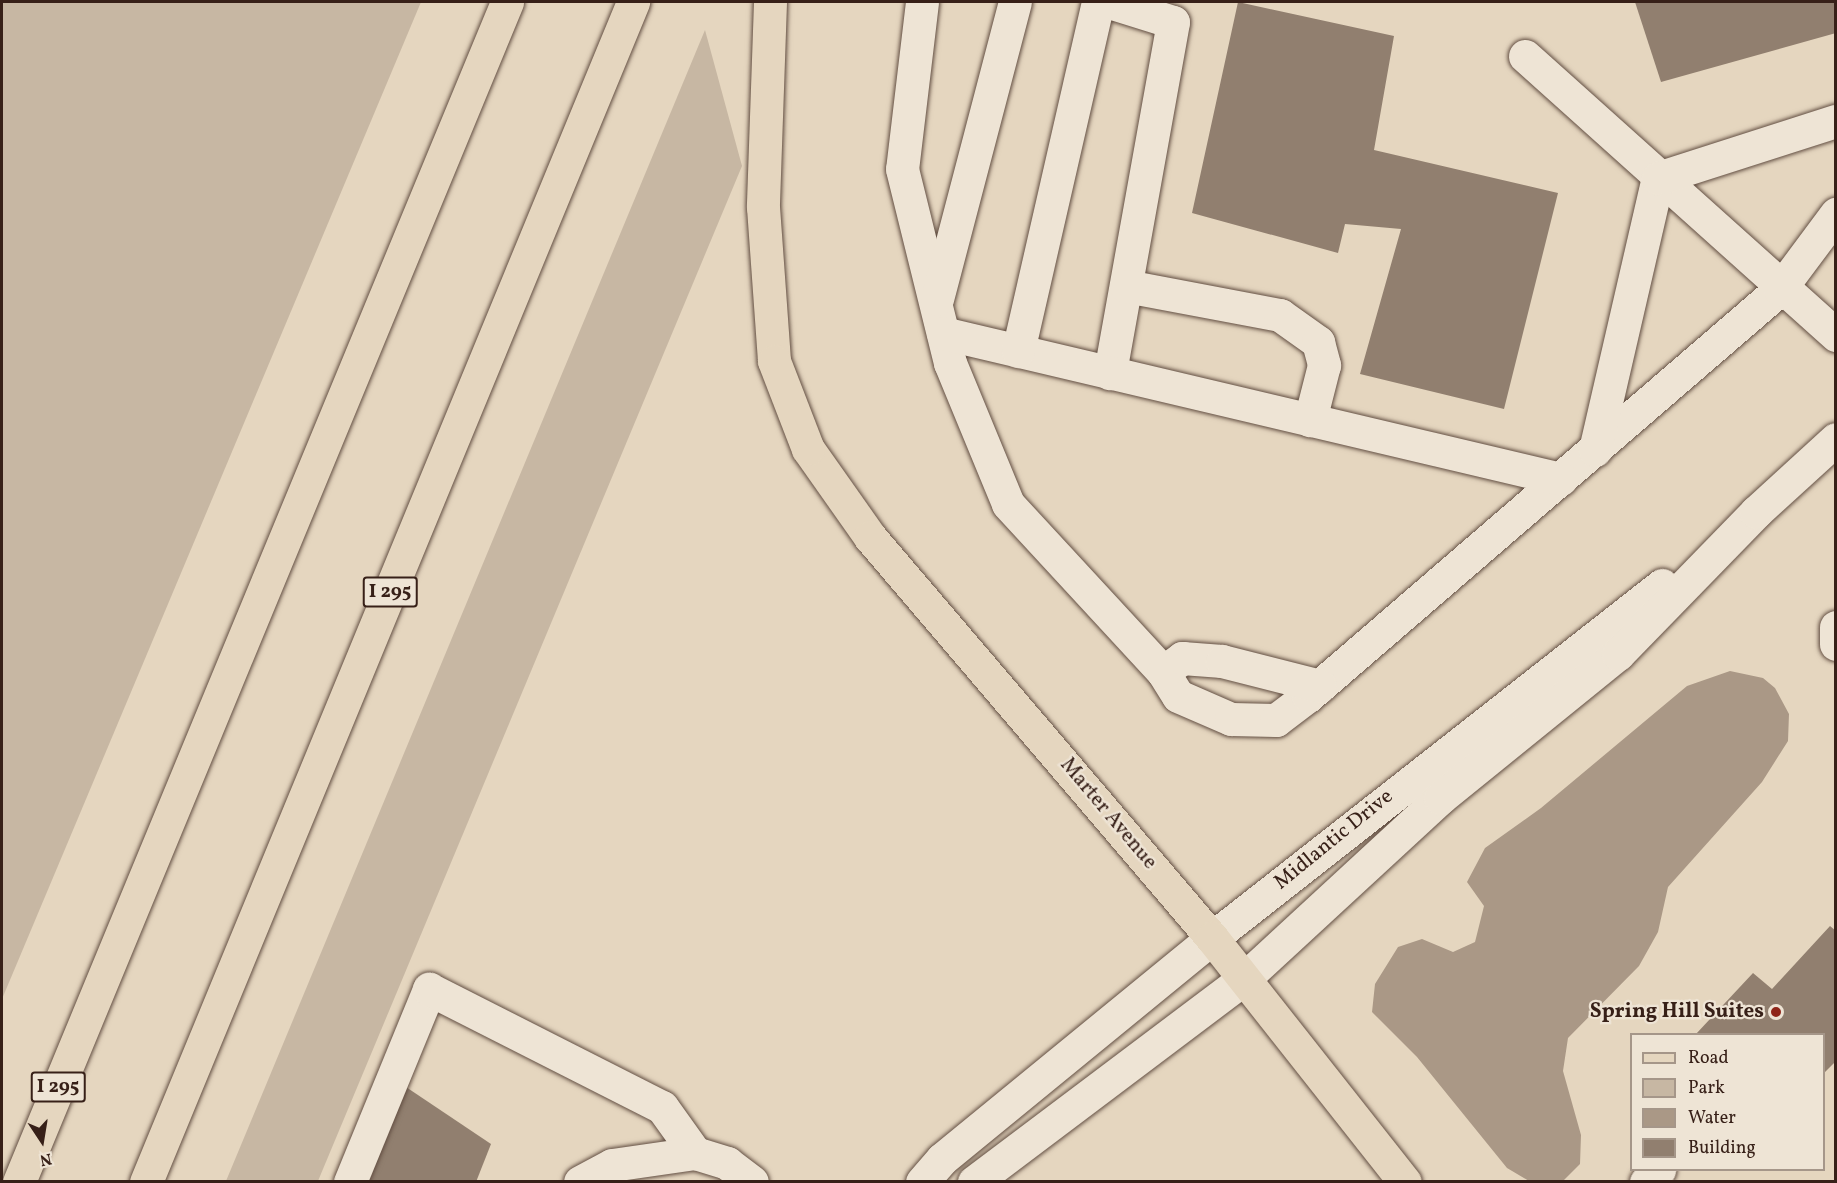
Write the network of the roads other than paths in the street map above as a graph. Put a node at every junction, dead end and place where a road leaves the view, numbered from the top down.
1 (507, 2) edge
2 (633, 2) edge
3 (770, 2) edge
4 (922, 2) edge
5 (1015, 2) edge
6 (1098, 2) edge
7 (1109, 2) edge
8 (1525, 56) dead end
9 (1836, 122) edge
10 (1658, 178) junction
11 (1836, 214) edge
12 (1126, 286) junction
13 (1780, 289) junction
14 (939, 319) junction
15 (1836, 335) edge
16 (1018, 351) junction
17 (1110, 373) junction
18 (1310, 420) junction
19 (1836, 439) edge
20 (1595, 450) junction
21 (1561, 479) junction
22 (1756, 512) junction
23 (1836, 627) edge
24 (1836, 644) edge
25 (1163, 672) junction
26 (1320, 686) junction
27 (1212, 938) junction
28 (1245, 978) junction
29 (695, 1153) junction
30 (1658, 1171) edge
31 (19, 1182) edge
32 (146, 1182) edge
33 (350, 1182) edge
34 (580, 1182) edge
35 (752, 1182) edge
36 (922, 1182) edge
37 (974, 1182) edge
38 (1405, 1182) edge
39 (1646, 1182) edge

1 - 31 main road, I 295
2 - 32 main road, I 295
3 - 27 main road, Marter Avenue
4 - 14 street
5 - 14 street
6 - 16 street
7 - 12 street
8 - 10 street
9 - 10 street
10 - 13 street
10 - 20 street
11 - 13 street
12 - 17 street
12 - 18 street
13 - 15 street
13 - 20 street
14 - 16 street
14 - 25 street
16 - 17 street
17 - 18 street
18 - 21 street
19 - 22 street, Midlantic Drive
20 - 21 street
21 - 26 street
22 - 27 street, Midlantic Drive
22 - 28 street, Midlantic Drive
23 - 24 street
25 - 26 street
25 - 26 street
27 - 28 main road, Marter Avenue
27 - 36 street, Midlantic Drive
28 - 37 street, Midlantic Drive
28 - 38 main road, Marter Avenue
29 - 33 street
29 - 34 street
29 - 35 street
30 - 39 street

